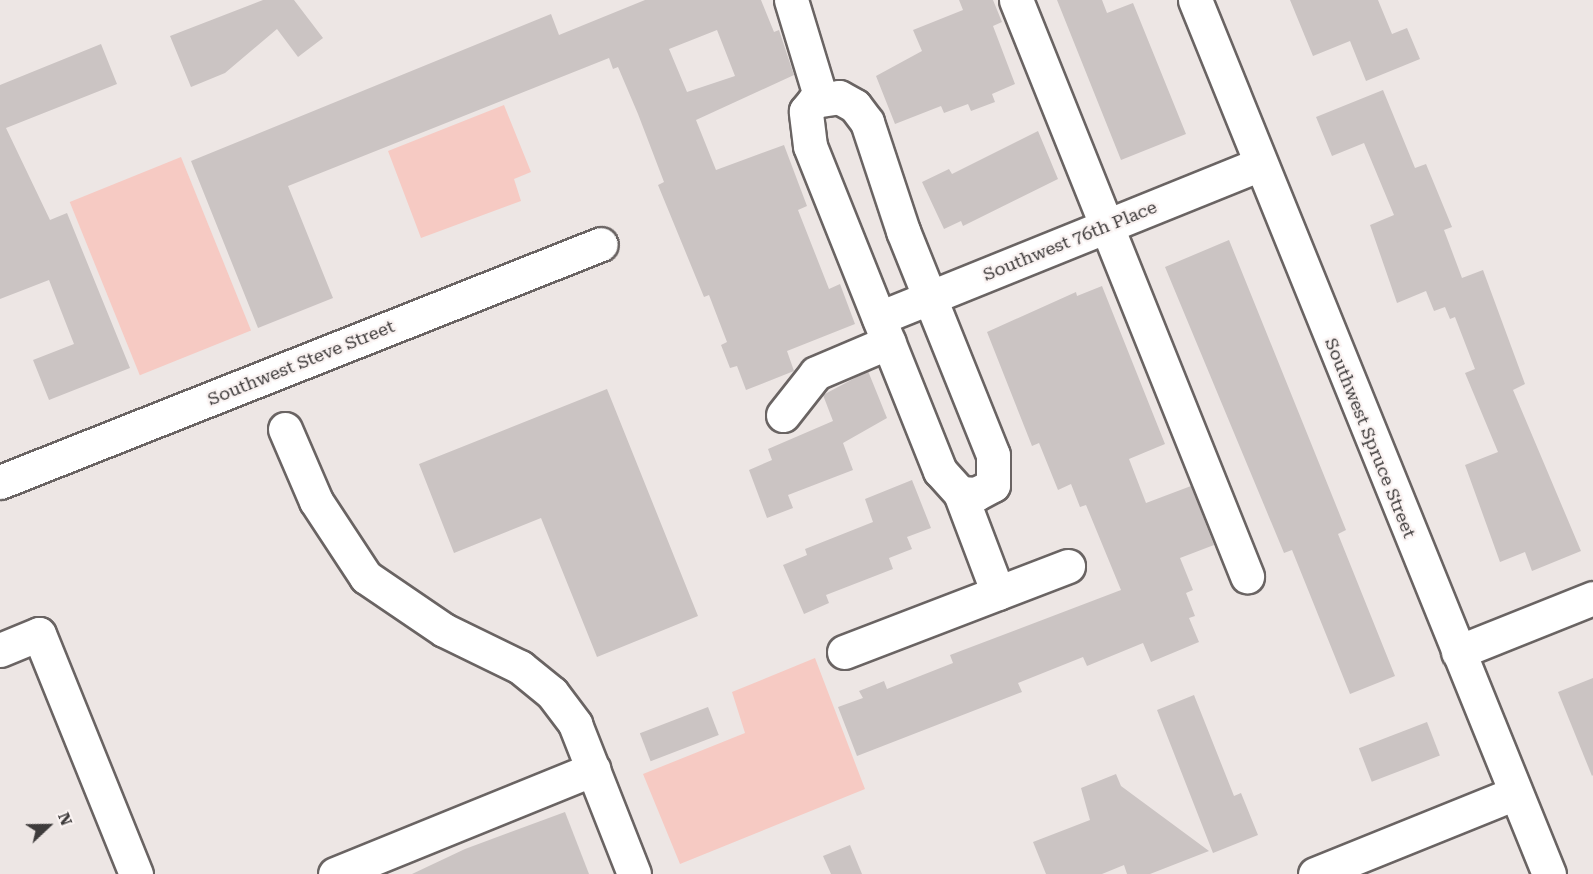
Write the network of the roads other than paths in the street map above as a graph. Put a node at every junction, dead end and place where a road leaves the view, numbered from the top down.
1 (791, 0) edge
2 (1016, 0) edge
3 (1195, 0) edge
4 (821, 99) junction
5 (1260, 164) junction
6 (1106, 226) junction
7 (601, 244) dead end
8 (930, 297) junction
9 (884, 330) junction
10 (783, 415) dead end
11 (285, 429) dead end
12 (0, 482) edge
13 (960, 493) junction
14 (1068, 566) dead end
15 (1247, 576) dead end
16 (998, 593) junction
17 (1593, 598) edge
18 (0, 650) edge
19 (844, 652) dead end
20 (1458, 652) junction
21 (594, 769) junction
22 (1515, 793) junction
23 (136, 874) edge
24 (335, 874) edge
25 (634, 874) edge
26 (1315, 874) edge
27 (1549, 874) edge

1 - 4 street
2 - 6 street
3 - 5 street, Southwest Spruce Street
4 - 8 street
4 - 9 street
5 - 6 street, Southwest 76th Place
5 - 20 street, Southwest Spruce Street
6 - 8 street, Southwest 76th Place
6 - 15 street
7 - 12 street, Southwest Steve Street
8 - 9 street, Southwest 76th Place
8 - 13 street
9 - 10 street, Southwest 76th Place
9 - 13 street
11 - 21 street
13 - 16 street
14 - 16 street
16 - 19 street
17 - 20 street
18 - 23 street
20 - 22 street, Southwest Spruce Street
21 - 24 street
21 - 25 street
22 - 26 street
22 - 27 street, Southwest Spruce Street

